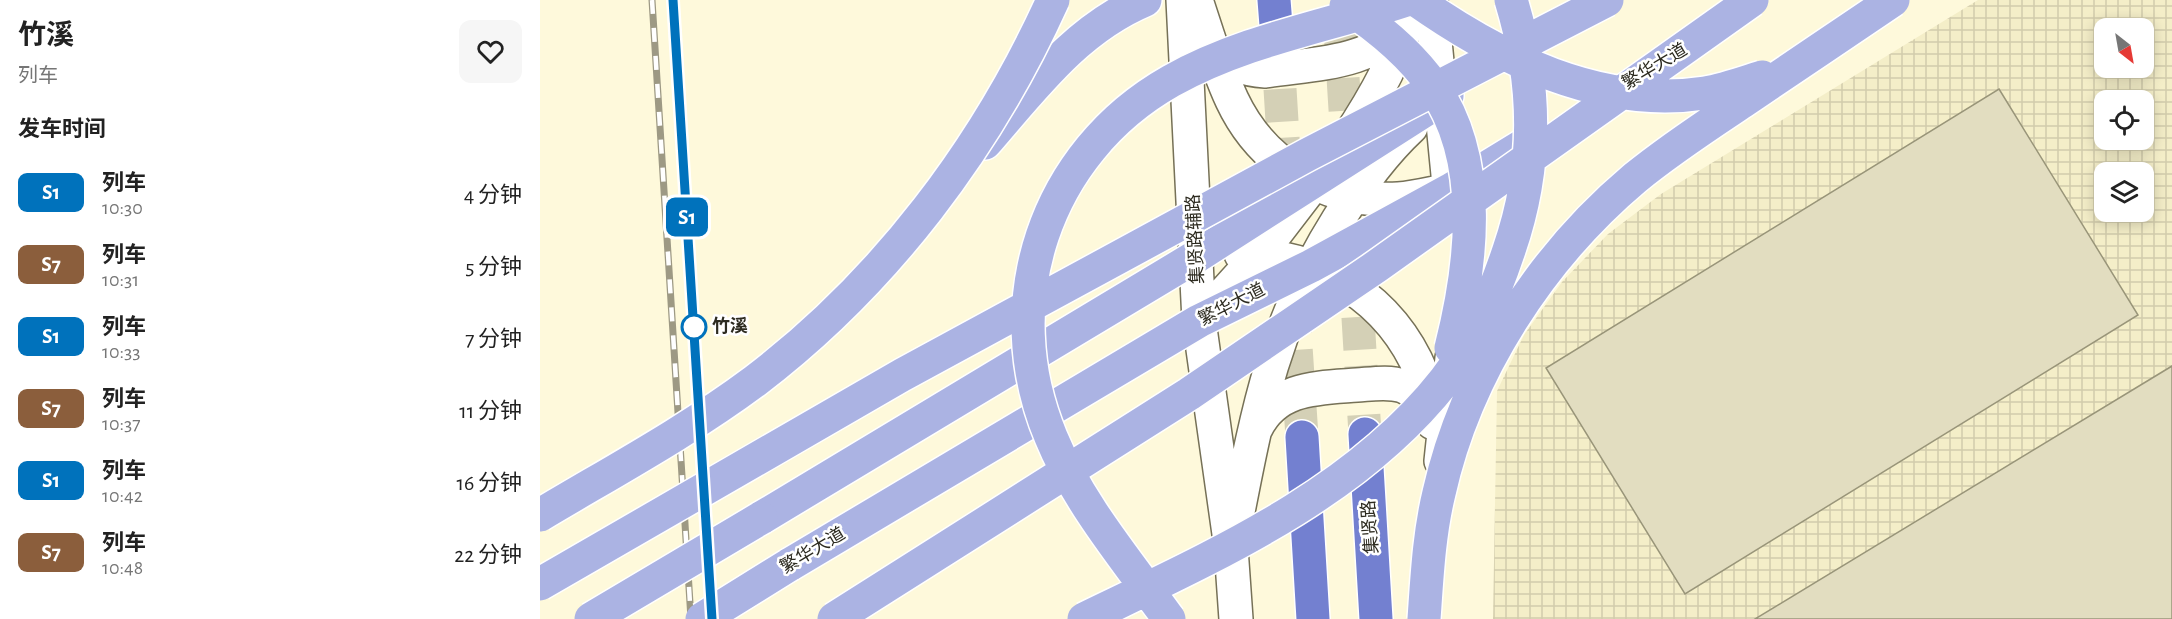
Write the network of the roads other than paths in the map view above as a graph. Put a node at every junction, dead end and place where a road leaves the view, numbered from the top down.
1 (1053, 0) edge
2 (1145, 0) edge
3 (1183, 0) edge
4 (1196, 0) edge
5 (1274, 0) edge
6 (1511, 0) edge
7 (1607, 0) edge
8 (1752, 0) edge
9 (1767, 0) edge
10 (1893, 0) edge
11 (1415, 4) edge
12 (1339, 7) edge
13 (1276, 38) tunnel mouth
14 (1212, 49) junction
15 (1812, 54) junction
16 (1442, 100) junction
17 (1313, 184) junction
18 (1450, 190) junction
19 (1352, 196) junction
20 (934, 202) junction
21 (1197, 255) junction
22 (1259, 255) junction
23 (1311, 266) junction
24 (1199, 321) junction
25 (1434, 427) junction
26 (1253, 434) junction
27 (1365, 434) tunnel mouth
28 (1302, 437) tunnel mouth
29 (1439, 482) junction
30 (540, 515) edge
31 (1230, 548) junction
32 (1427, 576) junction
33 (540, 584) edge
34 (591, 619) edge
35 (702, 619) edge
36 (834, 619) edge
37 (1084, 619) edge
38 (1169, 619) edge
39 (1236, 619) edge
40 (1313, 619) edge
41 (1376, 619) edge
42 (1424, 619) edge
43 (1439, 619) edge

1 - 20 main road, bridge
2 - 20 main road, bridge
3 - 21 street, 集贤路辅路
4 - 14 street
5 - 13 highway
6 - 37 main road, bridge
7 - 16 main road
7 - 33 main road, bridge
8 - 36 main road, bridge
9 - 18 main road, 繁华大道
10 - 15 main road, bridge
11 - 14 street
11 - 15 main road, bridge
11 - 16 street
11 - 17 street
11 - 38 main road, bridge
12 - 32 main road, bridge
14 - 17 street
15 - 32 main road, bridge
16 - 17 main road
16 - 18 street
16 - 19 street
17 - 19 street
17 - 21 main road
17 - 22 street
18 - 19 street
18 - 23 main road, 繁华大道
18 - 29 street
19 - 23 street
20 - 30 main road, bridge
21 - 22 street
21 - 24 street, 集贤路辅路
21 - 34 main road, bridge
22 - 23 street
22 - 24 street
23 - 24 main road, 繁华大道
23 - 25 street
23 - 26 street
24 - 31 street, 集贤路辅路
24 - 35 main road, 繁华大道, bridge
25 - 26 street
25 - 29 street
26 - 31 street
27 - 41 highway, 集贤路
28 - 40 highway
29 - 43 street
31 - 39 street, 集贤路辅路
32 - 42 main road, bridge

